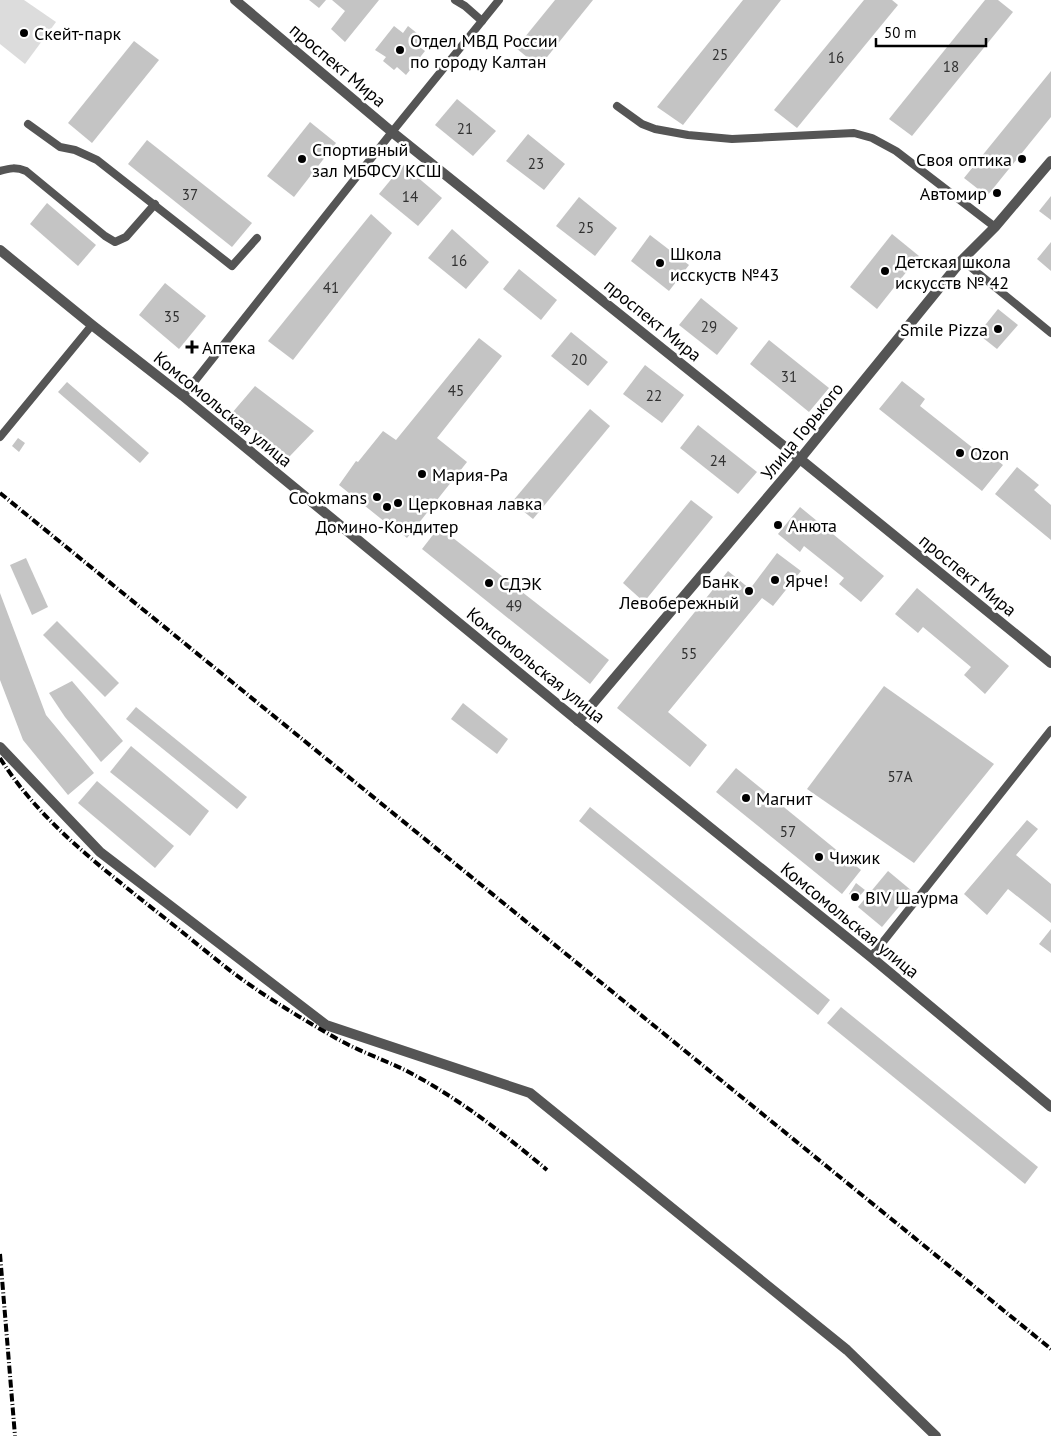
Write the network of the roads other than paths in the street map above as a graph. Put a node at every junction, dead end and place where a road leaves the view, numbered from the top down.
1 (235, 0) edge
2 (455, 0) edge
3 (500, 0) edge
4 (482, 22) junction
5 (617, 106) dead end
6 (28, 124) dead end
7 (392, 132) junction
8 (1051, 161) edge
9 (0, 171) edge
10 (155, 204) junction
11 (995, 227) junction
12 (257, 238) dead end
13 (0, 250) edge
14 (962, 260) junction
15 (92, 325) junction
16 (1051, 332) edge
17 (183, 396) junction
18 (0, 437) edge
19 (800, 459) junction
20 (1051, 663) edge
21 (578, 721) junction
22 (1051, 730) edge
23 (0, 747) edge
24 (870, 957) junction
25 (1051, 1107) edge
26 (936, 1436) edge

1 - 7 street, проспект Мира
2 - 4 lane
3 - 4 lane
4 - 7 lane
5 - 11 lane
6 - 10 lane
7 - 17 lane
7 - 19 street, проспект Мира
8 - 11 street, Улица Горького
9 - 10 lane
10 - 12 lane
11 - 14 street, Улица Горького
13 - 15 street, Комсомольская улица
14 - 16 lane
14 - 19 street, Улица Горького
15 - 17 street, Комсомольская улица
15 - 18 lane
17 - 21 street, Комсомольская улица
19 - 20 street, проспект Мира
19 - 21 street, Улица Горького
21 - 24 street, Комсомольская улица
22 - 24 lane
23 - 26 street
24 - 25 street, Комсомольская улица

